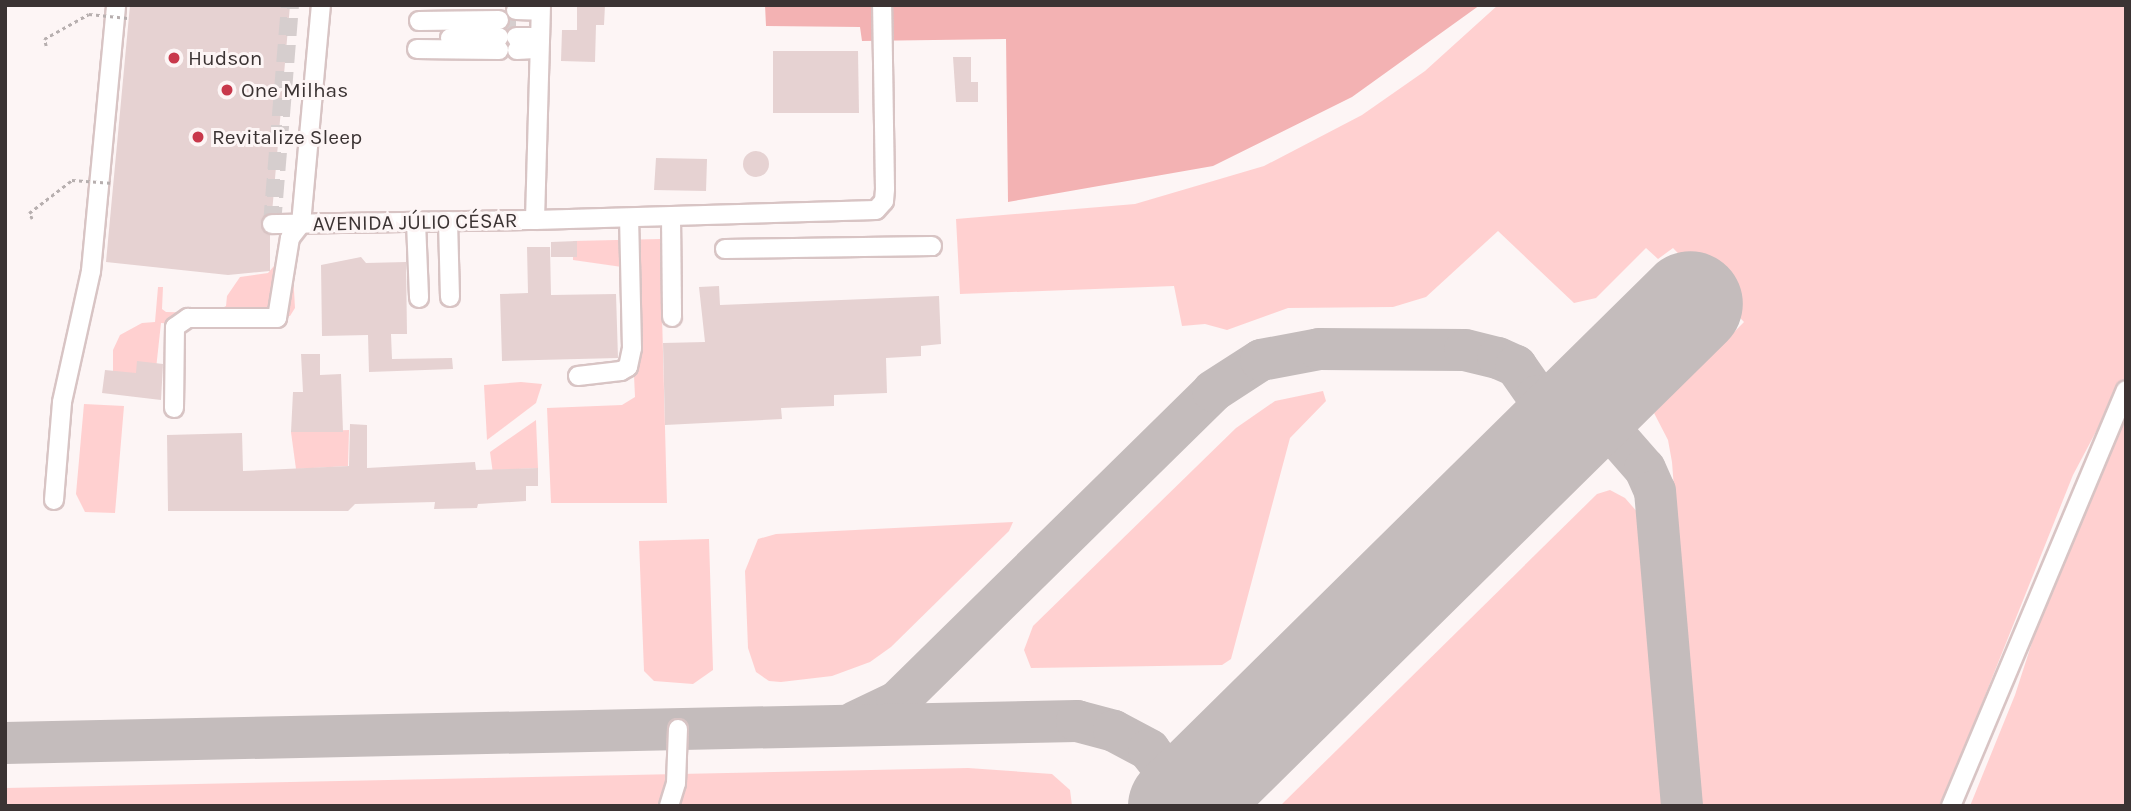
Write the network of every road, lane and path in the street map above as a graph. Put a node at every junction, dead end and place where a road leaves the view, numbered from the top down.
1 (882, 5) edge
2 (317, 8) edge
3 (122, 12) edge
4 (540, 25) edge
5 (508, 29) junction
6 (46, 46) dead end
7 (113, 183) dead end
8 (535, 186) junction
9 (763, 215) junction
10 (671, 217) junction
11 (629, 218) junction
12 (32, 219) dead end
13 (570, 219) junction
14 (535, 220) junction
15 (448, 221) junction
16 (416, 222) junction
17 (272, 223) dead end
18 (301, 224) junction
19 (932, 246) dead end
20 (763, 247) junction
21 (725, 248) dead end
22 (450, 297) dead end
23 (419, 298) dead end
24 (672, 317) dead end
25 (578, 376) dead end
26 (2126, 390) edge
27 (174, 408) dead end
28 (54, 500) dead end
29 (678, 729) dead end
30 (669, 806) edge
31 (1951, 806) edge

1 - 9 street
2 - 18 street, AVENIDA JÚLIO CÉSAR
3 - 6 path, bridge
3 - 28 street
4 - 5 street
4 - 5 street
4 - 8 street, AVENIDA JÚLIO CÉSAR
5 - 5 street
7 - 12 path, bridge
8 - 13 street
8 - 14 street, AVENIDA JÚLIO CÉSAR
9 - 10 street
9 - 20 street
10 - 11 street
10 - 24 street
11 - 13 street
11 - 25 street
13 - 14 street
14 - 15 street, AVENIDA JÚLIO CÉSAR
15 - 16 street, AVENIDA JÚLIO CÉSAR
15 - 22 street
16 - 18 street, AVENIDA JÚLIO CÉSAR
16 - 23 street
17 - 18 street
18 - 27 street
19 - 20 street
20 - 21 street
26 - 31 street
29 - 30 street

